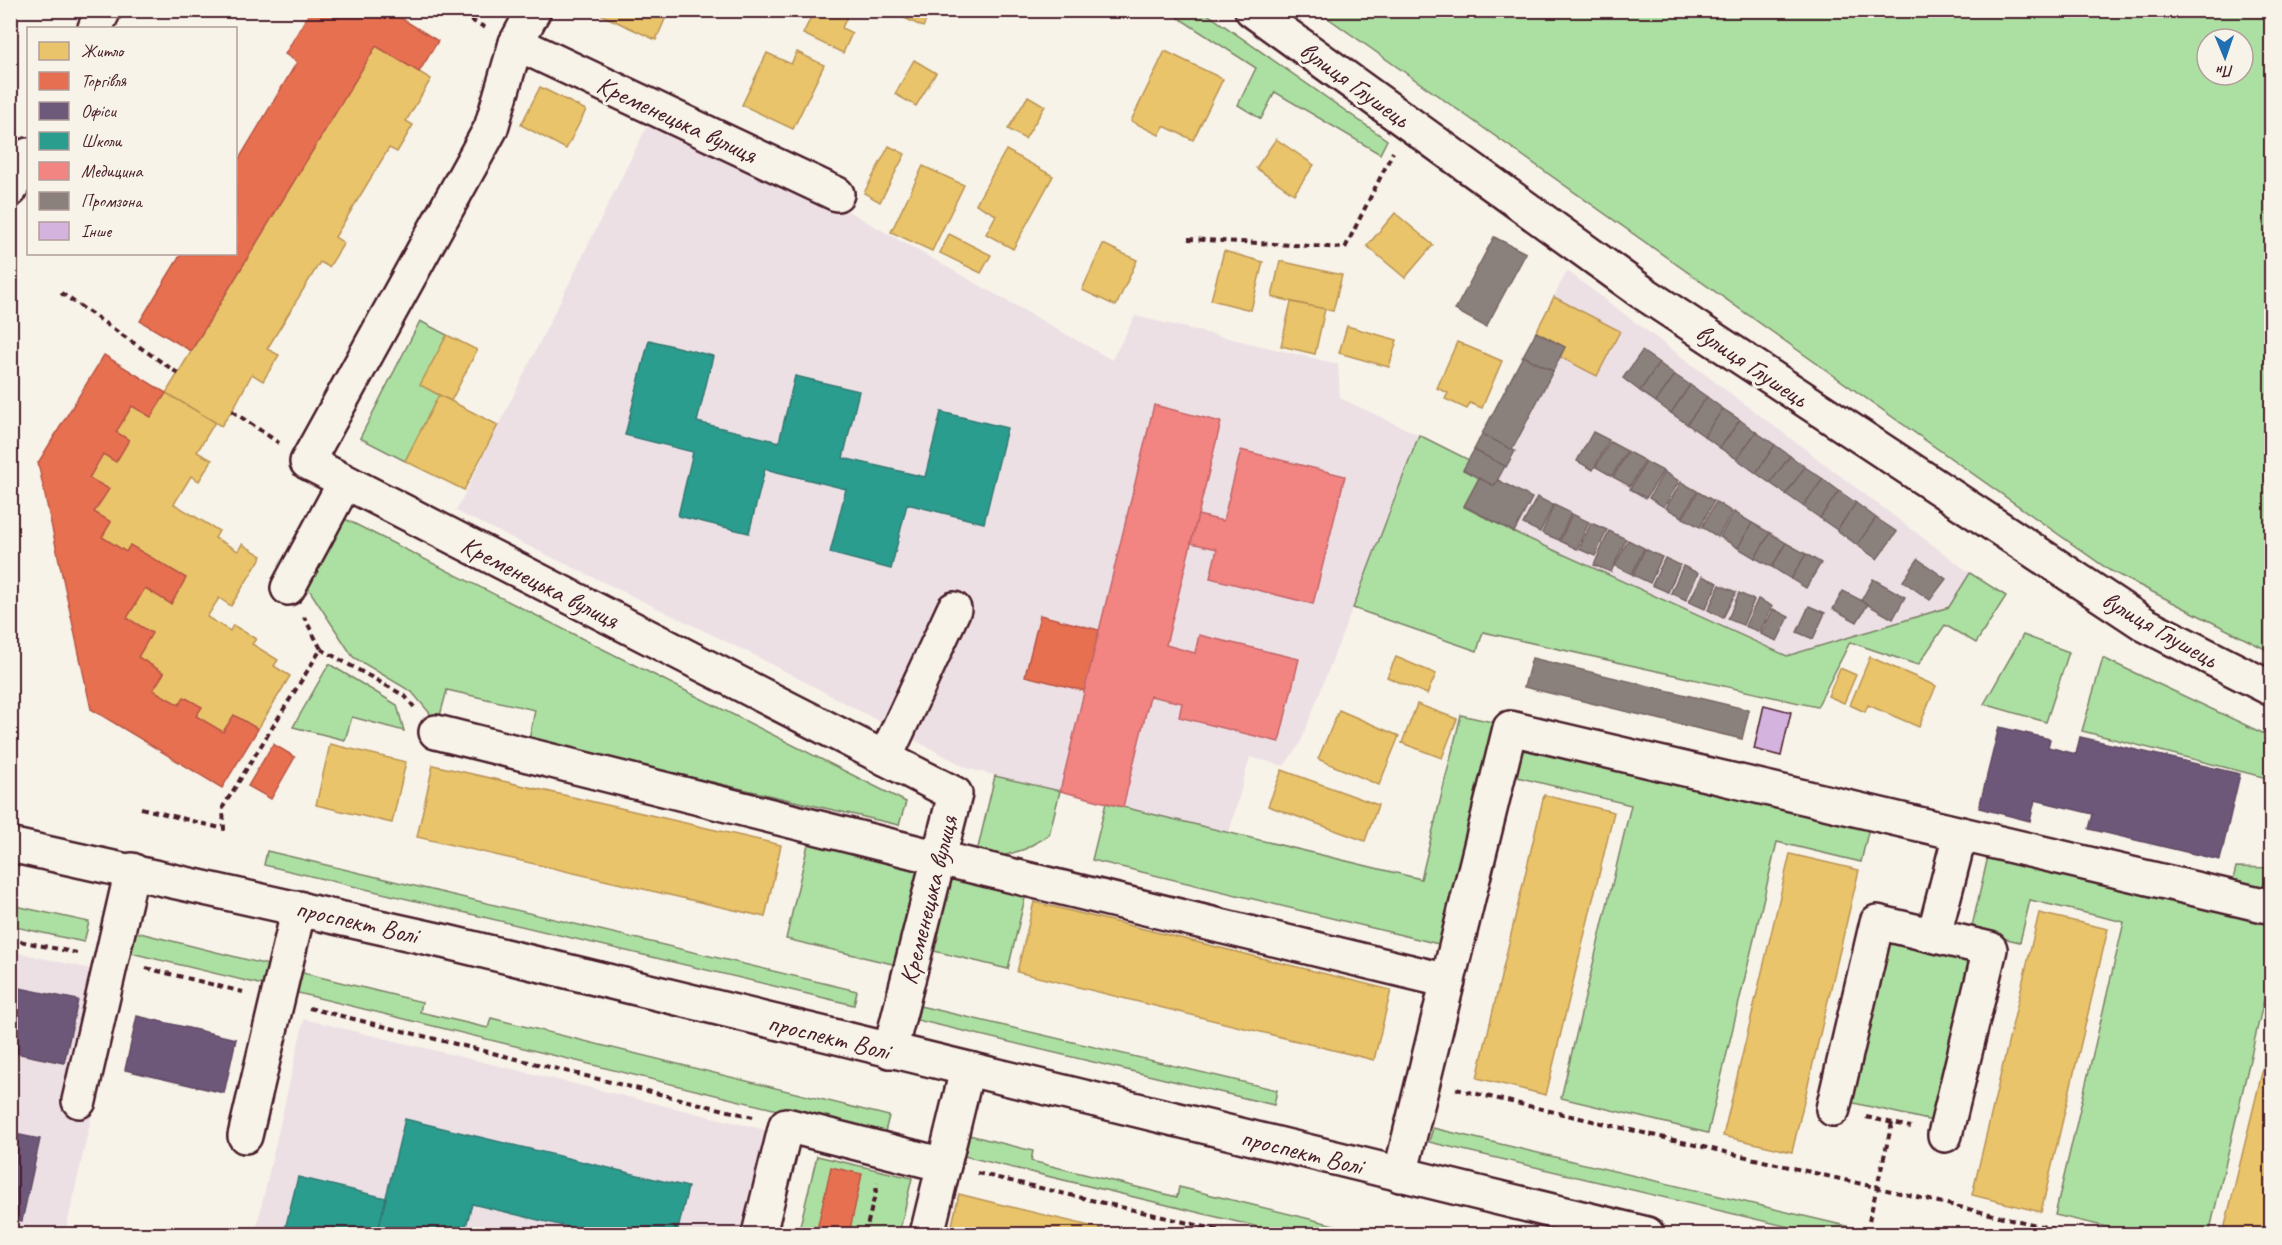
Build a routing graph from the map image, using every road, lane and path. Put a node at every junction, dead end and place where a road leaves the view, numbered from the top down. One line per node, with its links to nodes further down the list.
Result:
1 (104, 10): 4 (street)
2 (534, 10): 5 (street)
3 (1252, 10): 6 (street, вулиця Глушець)
4 (96, 27)
5 (516, 43): 9 (street, Кременецька вулиця); 14 (street)
6 (1408, 122): 10 (path); 19 (street, вулиця Глушець)
7 (27, 157): 8 (street)
8 (10, 189)
9 (837, 194)
10 (1188, 239)
11 (61, 293): 12 (path)
12 (179, 374)
13 (232, 411): 14 (path)
14 (308, 462): 15 (street, Кременецька вулиця)
15 (345, 482): 16 (street); 21 (street, Кременецька вулиця)
16 (288, 588): 18 (path)
17 (954, 609): 21 (street)
18 (321, 649): 20 (path); 22 (path)
19 (2271, 689)
20 (436, 732): 25 (street)
21 (885, 758): 25 (street, Кременецька вулиця)
22 (141, 808)
23 (1960, 834): 27 (street); 29 (street); 32 (street)
24 (10, 845): 26 (street, проспект Волі)
25 (939, 858): 32 (street); 34 (street, Кременецька вулиця)
26 (132, 870): 28 (street, проспект Волі); 31 (street)
27 (2271, 907)
28 (299, 908): 33 (street); 34 (street, проспект Волі)
29 (1934, 935): 38 (street); 41 (street)
30 (10, 939): 31 (path)
31 (111, 960): 33 (path); 37 (street)
32 (1448, 981): 36 (street)
33 (277, 1000): 40 (path); 42 (street)
34 (890, 1051): 35 (street, проспект Волі)
35 (967, 1070): 44 (street); 45 (street, проспект Волі)
36 (1424, 1081): 45 (street); 46 (path)
37 (79, 1101)
38 (1833, 1109)
39 (1892, 1123): 46 (path)
40 (786, 1125): 43 (street); 48 (street)
41 (1945, 1135)
42 (245, 1136)
43 (885, 1150): 44 (street); 49 (path)
44 (944, 1165): 50 (street); 51 (path)
45 (1401, 1175): 52 (street, проспект Волі)
46 (1877, 1188): 47 (path); 53 (path)
47 (1869, 1221)
48 (759, 1234)
49 (865, 1234)
50 (927, 1234)
51 (1235, 1234)
52 (1647, 1234)
53 (2075, 1234)

